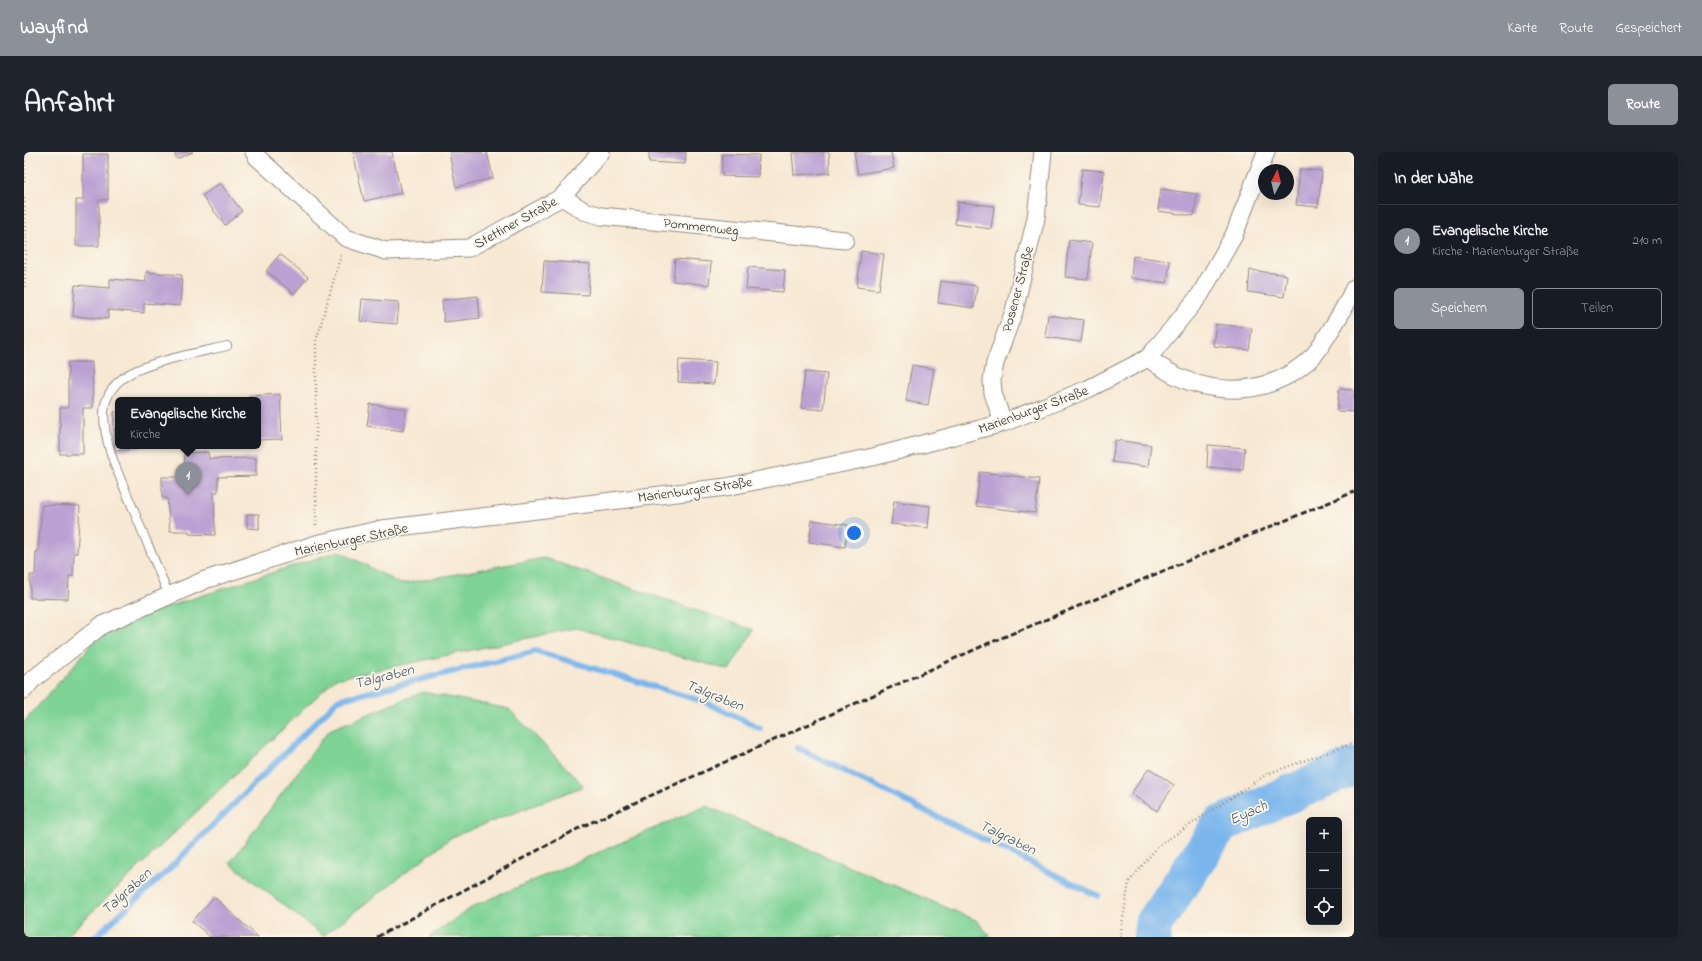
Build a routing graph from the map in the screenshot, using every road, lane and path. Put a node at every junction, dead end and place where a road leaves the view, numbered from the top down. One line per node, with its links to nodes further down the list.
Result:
1 (25, 152): 6 (path)
2 (254, 152): 9 (street, Stettiner Straße)
3 (601, 152): 7 (street, Stettiner Straße)
4 (1043, 152): 15 (street, Posener Straße)
5 (1266, 152): 14 (street, Marienburger Straße)
6 (24, 182)
7 (562, 197): 9 (street, Stettiner Straße); 10 (street, Pommernweg)
8 (24, 198): 12 (path)
9 (346, 238): 16 (path)
10 (845, 240)
11 (1354, 288): 14 (street)
12 (24, 290)
13 (227, 346): 17 (lane)
14 (1148, 358): 15 (street, Marienburger Straße)
15 (1003, 423): 16 (street, Marienburger Straße)
16 (316, 544): 17 (street, Marienburger Straße)
17 (169, 596): 18 (street, Marienburger Straße)
18 (24, 690)
19 (1354, 743): 20 (path)
20 (1120, 937)

